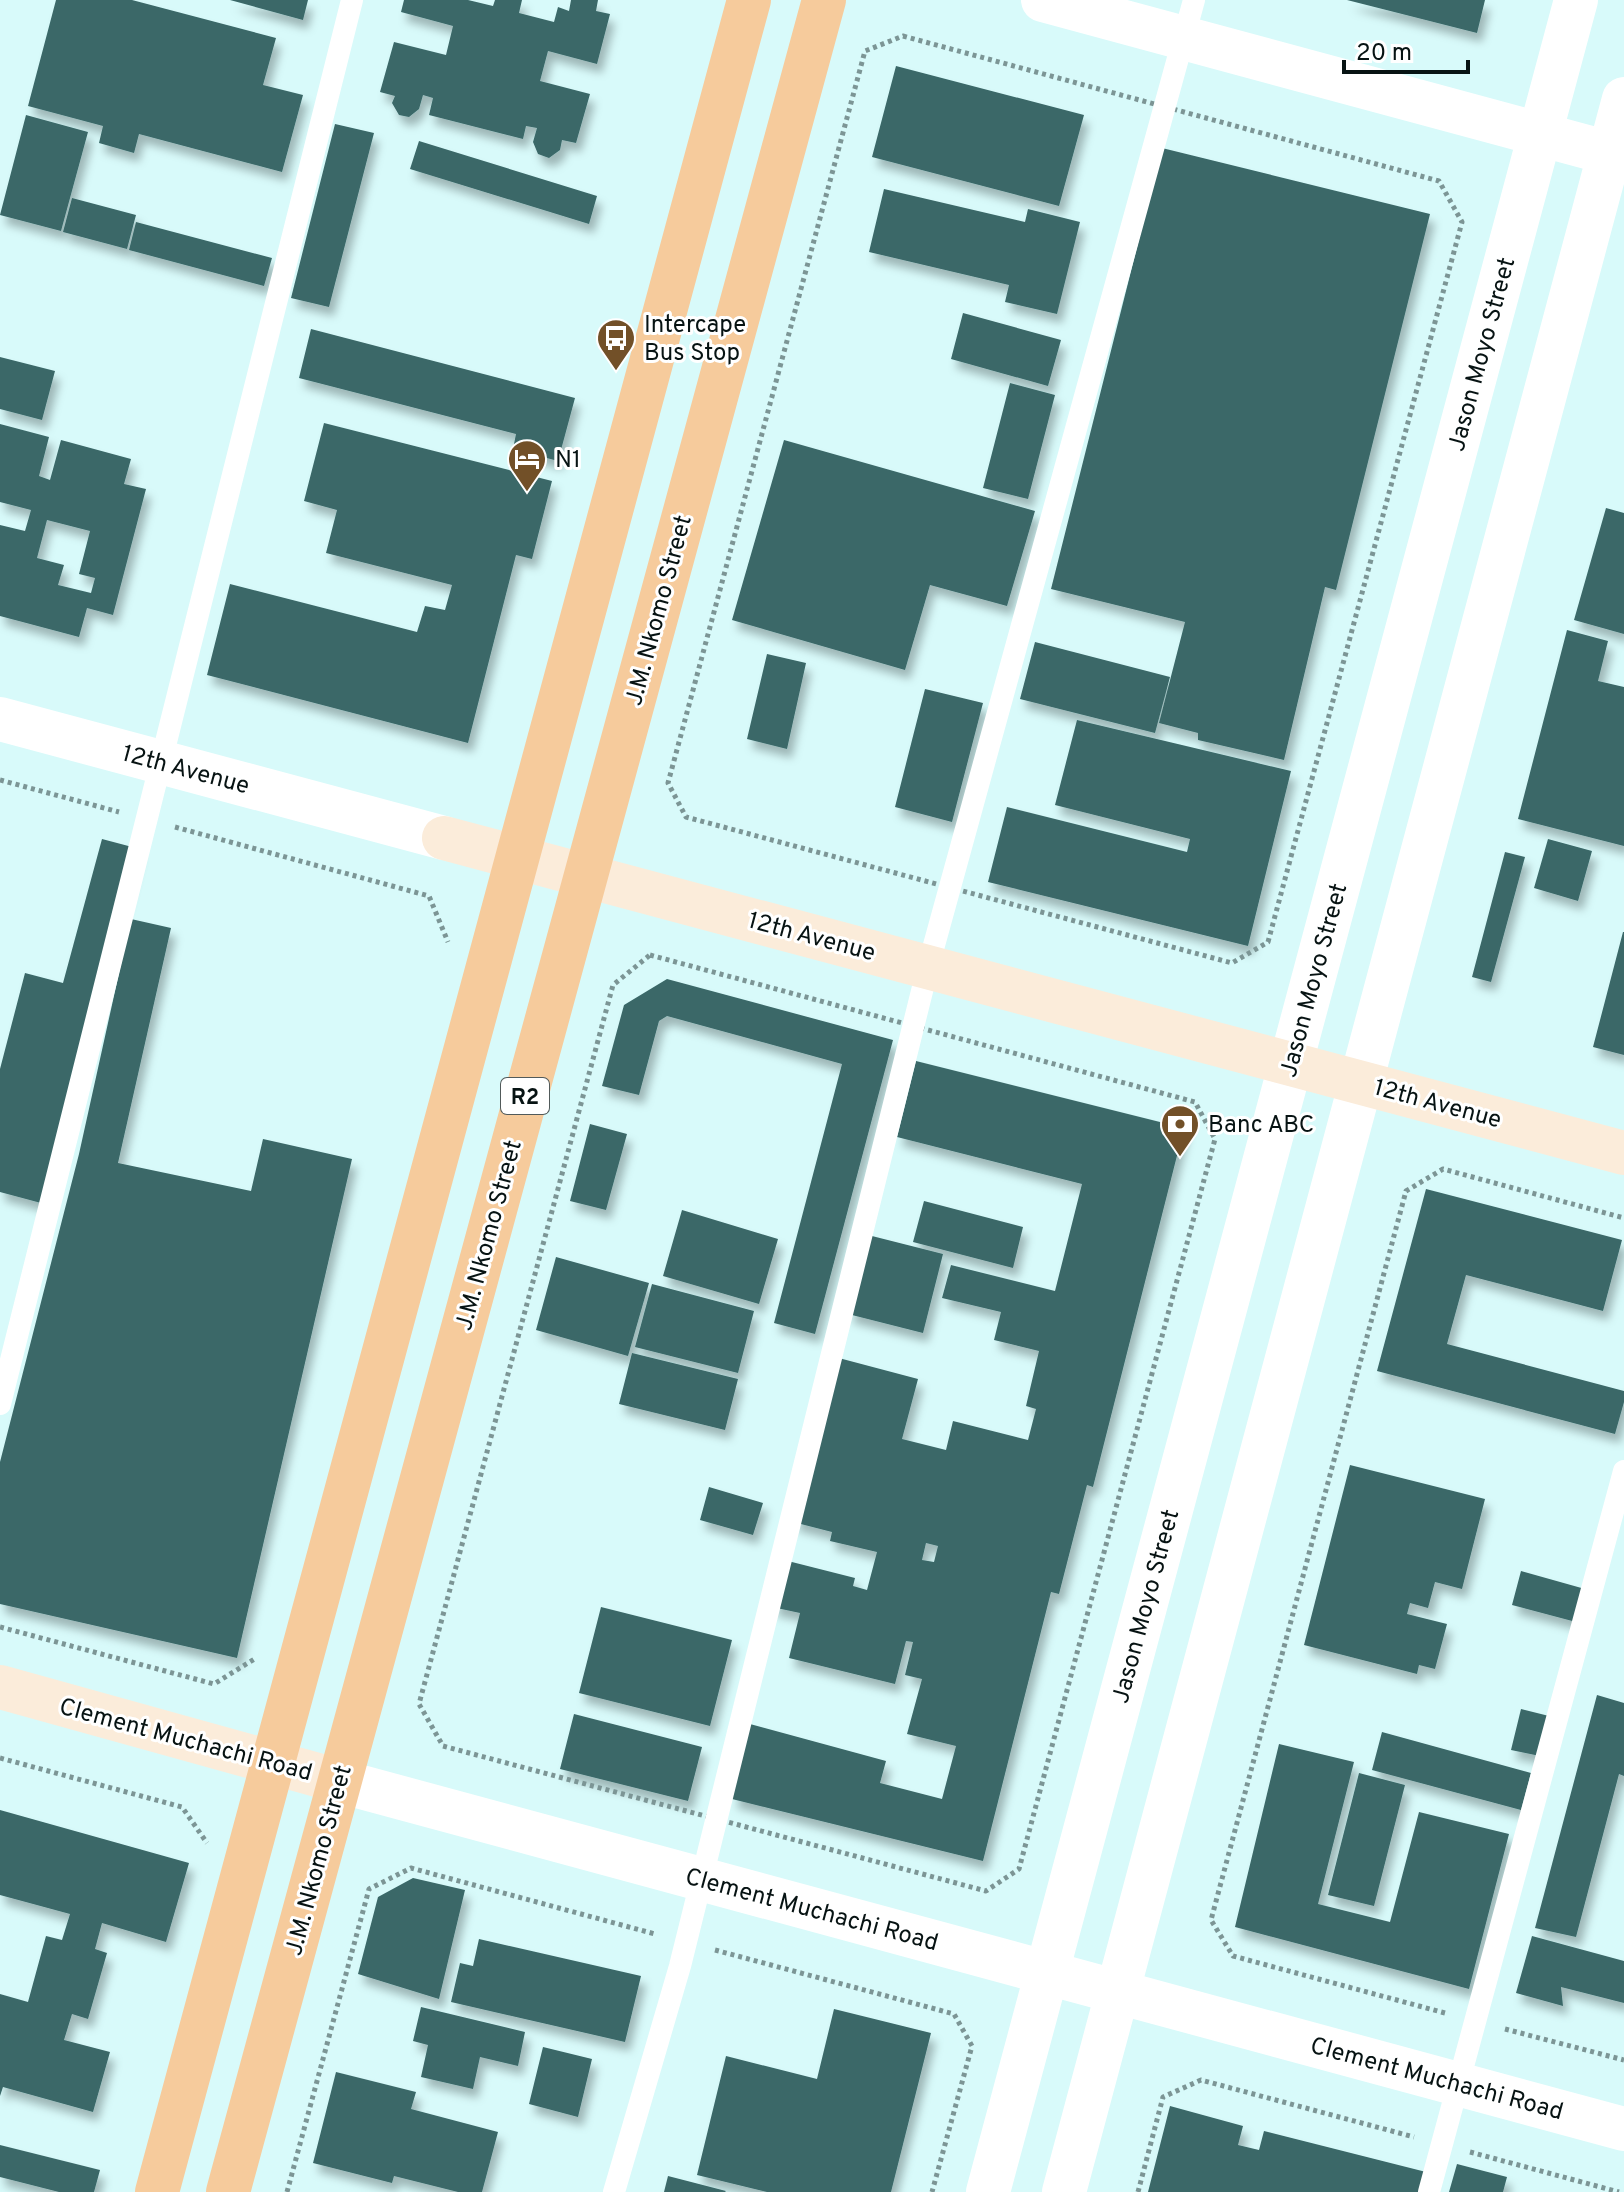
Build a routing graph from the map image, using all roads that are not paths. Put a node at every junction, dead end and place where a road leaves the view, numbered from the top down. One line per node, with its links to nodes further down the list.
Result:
1 (352, 0): 11 (lane)
2 (749, 0): 13 (highway)
3 (824, 0): 14 (highway, J.M. Nkomo Street / R2)
4 (1043, 0): 6 (street)
5 (1576, 0): 8 (street, Jason Moyo Street)
6 (1188, 19): 8 (street); 15 (lane)
7 (1624, 99): 9 (street)
8 (1540, 134): 9 (street); 16 (street, Jason Moyo Street)
9 (1617, 156): 17 (street)
10 (0, 719): 11 (street, 12th Avenue)
11 (161, 762): 12 (street, 12th Avenue); 19 (lane)
12 (444, 838): 13 (main road, 12th Avenue)
13 (518, 858): 14 (main road, 12th Avenue); 22 (highway)
14 (585, 876): 15 (main road, 12th Avenue); 23 (highway, J.M. Nkomo Street / R2)
15 (928, 967): 16 (main road, 12th Avenue); 24 (lane)
16 (1291, 1064): 17 (main road, 12th Avenue); 25 (street, Jason Moyo Street)
17 (1361, 1082): 18 (main road, 12th Avenue); 26 (street)
18 (1624, 1153)
19 (0, 1404)
20 (1624, 1471): 27 (lane)
21 (0, 1687): 22 (main road, Clement Muchachi Road)
22 (273, 1763): 23 (main road, Clement Muchachi Road); 29 (highway)
23 (339, 1781): 24 (street, Clement Muchachi Road); 30 (highway, J.M. Nkomo Street / R2)
24 (702, 1879): 25 (street, Clement Muchachi Road); 31 (lane)
25 (1047, 1972): 26 (street, Clement Muchachi Road); 32 (street, Jason Moyo Street)
26 (1117, 1991): 27 (street, Clement Muchachi Road); 33 (street)
27 (1458, 2084): 28 (street, Clement Muchachi Road); 34 (lane)
28 (1624, 2129)
29 (157, 2192)
30 (228, 2192)
31 (614, 2192)
32 (988, 2192)
33 (1064, 2192)
34 (1429, 2192)

